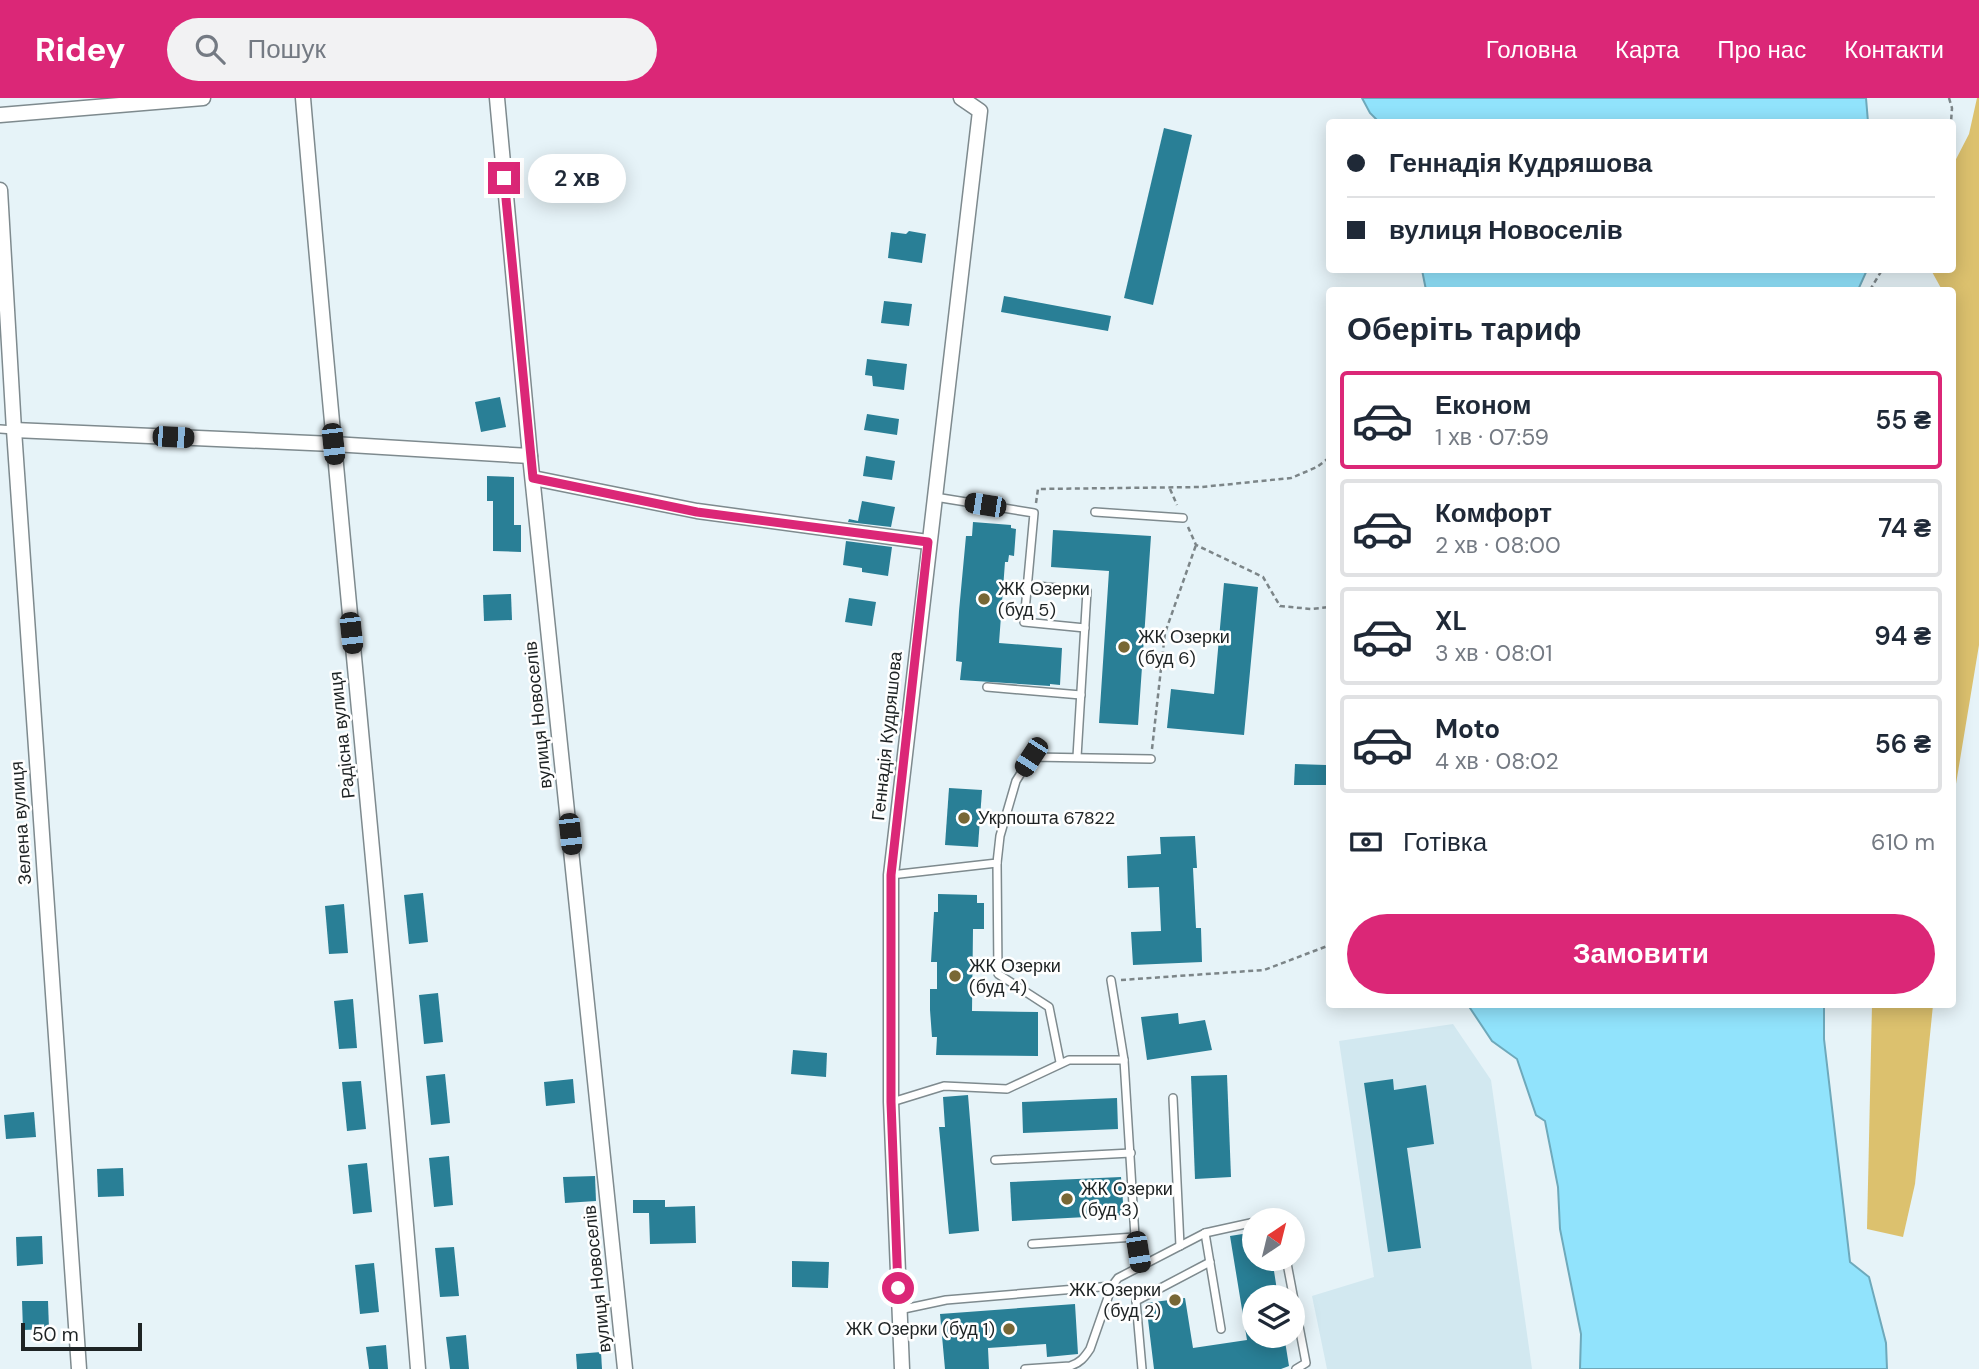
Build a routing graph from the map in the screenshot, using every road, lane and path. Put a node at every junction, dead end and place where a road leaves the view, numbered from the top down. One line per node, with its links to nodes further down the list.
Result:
1 (203, 98): 6 (street)
2 (303, 98): 12 (street, Радісна вулиця)
3 (497, 98): 13 (street, вулиця Новоселів)
4 (961, 98): 7 (street)
5 (1949, 98): 9 (path)
6 (105, 103): 8 (street)
7 (981, 105): 17 (street, Геннадія Кудряшова)
8 (0, 115)
9 (1951, 119)
10 (0, 190): 11 (street, Зелена вулиця)
11 (7, 429): 12 (street); 51 (street, Зелена вулиця)
12 (333, 444): 13 (street); 52 (street, Радісна вулиця)
13 (530, 456): 15 (street, вулиця Новоселів)
14 (1326, 460): 16 (path)
15 (533, 478): 21 (street); 53 (street, вулиця Новоселів)
16 (1169, 488): 19 (path); 20 (path)
17 (935, 497): 19 (lane); 21 (street, Геннадія Кудряшова)
18 (1095, 512): 20 (lane)
19 (1034, 513): 23 (lane)
20 (1183, 518): 22 (path)
21 (928, 542): 31 (street, Геннадія Кудряшова)
22 (1196, 545): 24 (path); 29 (path)
23 (1027, 585): 25 (lane); 25 (lane)
24 (1326, 607)
25 (1085, 628): 27 (lane)
26 (987, 687): 27 (lane)
27 (1081, 695): 28 (lane)
28 (1077, 757): 29 (lane); 30 (lane)
29 (1151, 759)
30 (997, 863): 31 (lane); 35 (lane)
31 (891, 875): 37 (street, Геннадія Кудряшова)
32 (1326, 947): 33 (path)
33 (1111, 980): 34 (lane)
34 (1124, 1060): 35 (lane); 38 (lane)
35 (1060, 1062): 37 (lane)
36 (1173, 1098): 44 (lane)
37 (891, 1102): 49 (street, Геннадія Кудряшова)
38 (1131, 1153): 39 (lane); 42 (lane)
39 (995, 1160)
40 (1242, 1225): 41 (lane)
41 (1205, 1233): 44 (lane); 45 (lane)
42 (1135, 1237): 43 (lane); 46 (lane)
43 (1032, 1244)
44 (1180, 1246): 46 (lane)
45 (1210, 1262): 50 (lane); 56 (lane)
46 (1140, 1267): 48 (lane)
47 (1288, 1271): 57 (lane)
48 (1112, 1286): 49 (lane); 55 (lane)
49 (898, 1311): 54 (street, Геннадія Кудряшова)
50 (1221, 1329)
51 (79, 1369)
52 (418, 1369)
53 (625, 1369)
54 (902, 1369)
55 (1026, 1369)
56 (1142, 1369)
57 (1296, 1369)

